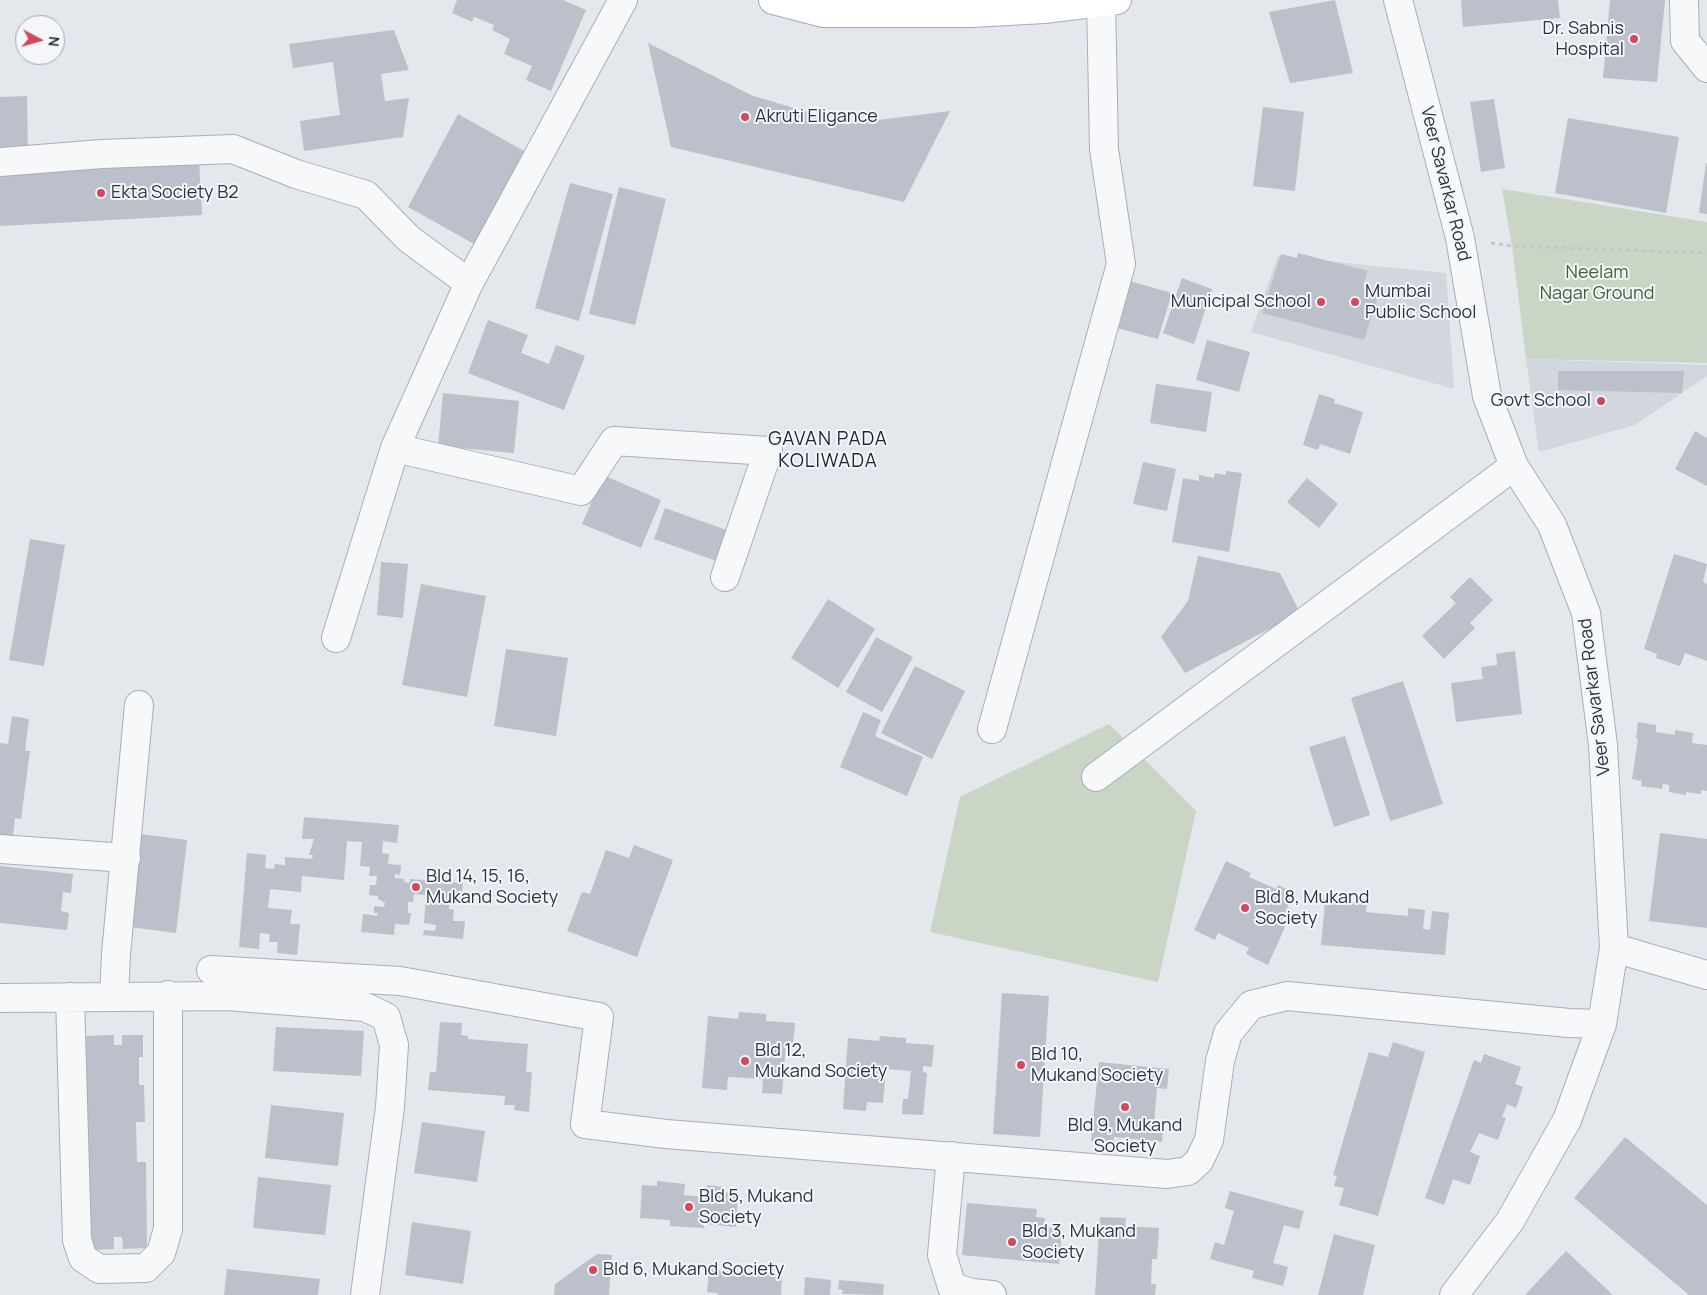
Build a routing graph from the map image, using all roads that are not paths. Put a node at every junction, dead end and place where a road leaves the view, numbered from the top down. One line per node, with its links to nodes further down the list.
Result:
1 (623, 0): 9 (street)
2 (773, 0): 6 (main road)
3 (1398, 0): 11 (street, Veer Savarkar Road)
4 (1684, 0): 7 (street)
5 (1107, 1): 6 (main road); 15 (street)
6 (1044, 5)
7 (1707, 68)
8 (0, 162): 9 (street)
9 (469, 284): 10 (street)
10 (396, 448): 12 (street); 13 (street)
11 (1514, 466): 16 (street); 19 (street, Veer Savarkar Road)
12 (725, 577)
13 (336, 638)
14 (139, 705): 18 (street)
15 (992, 729)
16 (1096, 776)
17 (0, 849): 18 (street)
18 (126, 858): 24 (street)
19 (1614, 948): 21 (street); 26 (street, Veer Savarkar Road)
20 (212, 970): 27 (street)
21 (1707, 975)
22 (168, 996): 23 (street); 24 (street); 28 (street)
23 (70, 997): 24 (street); 25 (street)
24 (114, 997)
25 (0, 998)
26 (1602, 1024): 27 (street); 30 (street, Veer Savarkar Road)
27 (951, 1156): 29 (street)
28 (375, 1295)
29 (992, 1295)
30 (1454, 1295)

